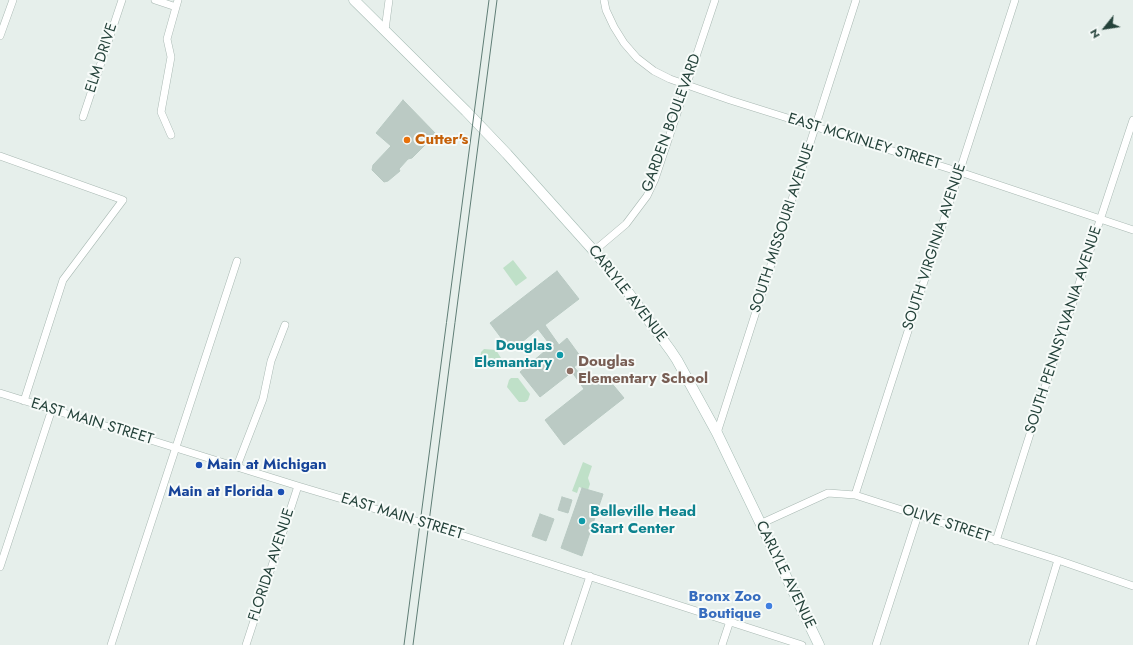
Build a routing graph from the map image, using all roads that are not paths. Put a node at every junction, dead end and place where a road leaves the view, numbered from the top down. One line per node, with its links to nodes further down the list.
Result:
1 (13, 0): 12 (street)
2 (122, 0): 14 (street, ELM DRIVE)
3 (155, 0): 10 (street)
4 (354, 0): 11 (main road, CARLYLE AVENUE)
5 (389, 0): 11 (street)
6 (604, 0): 13 (street, EAST MCKINLEY STREET)
7 (714, 0): 13 (street, GARDEN BOULEVARD)
8 (856, 0): 16 (street, SOUTH MISSOURI AVENUE)
9 (1015, 0): 19 (street, SOUTH VIRGINIA AVENUE)
10 (177, 4): 17 (street)
11 (385, 30): 22 (main road, CARLYLE AVENUE)
12 (0, 36)
13 (687, 85): 16 (street, EAST MCKINLEY STREET); 22 (street, GARDEN BOULEVARD)
14 (83, 117)
15 (1133, 120): 20 (street, SOUTH PENNSYLVANIA AVENUE)
16 (815, 127): 19 (street, EAST MCKINLEY STREET); 28 (street, SOUTH MISSOURI AVENUE)
17 (171, 135)
18 (0, 156): 26 (street)
19 (960, 172): 20 (street, EAST MCKINLEY STREET); 32 (street, SOUTH VIRGINIA AVENUE)
20 (1100, 219): 21 (street, EAST MCKINLEY STREET); 35 (street, SOUTH PENNSYLVANIA AVENUE)
21 (1133, 230)
22 (594, 251): 28 (main road, CARLYLE AVENUE)
23 (237, 261): 29 (street)
24 (285, 325): 30 (street)
25 (0, 393): 26 (street, EAST MAIN STREET)
26 (24, 401): 27 (street, EAST MAIN STREET)
27 (52, 409): 29 (street, EAST MAIN STREET); 37 (street)
28 (717, 432): 34 (main road, CARLYLE AVENUE)
29 (176, 448): 30 (street, EAST MAIN STREET); 41 (street)
30 (237, 466): 31 (street, EAST MAIN STREET)
31 (298, 486): 38 (street, EAST MAIN STREET); 42 (street, FLORIDA AVENUE)
32 (855, 495): 33 (street, OLIVE STREET); 34 (street, OLIVE STREET)
33 (918, 515): 35 (street, OLIVE STREET); 47 (street)
34 (760, 524): 46 (main road, CARLYLE AVENUE)
35 (996, 541): 36 (street, OLIVE STREET)
36 (1058, 560): 39 (street, OLIVE STREET); 48 (street)
37 (0, 568)
38 (590, 576): 40 (street, EAST MAIN STREET); 43 (street)
39 (1133, 586)
40 (730, 622): 44 (street); 45 (street, EAST MAIN STREET)
41 (111, 645)
42 (246, 645)
43 (567, 645)
44 (722, 645)
45 (802, 645)
46 (819, 645)
47 (876, 645)
48 (1032, 645)

